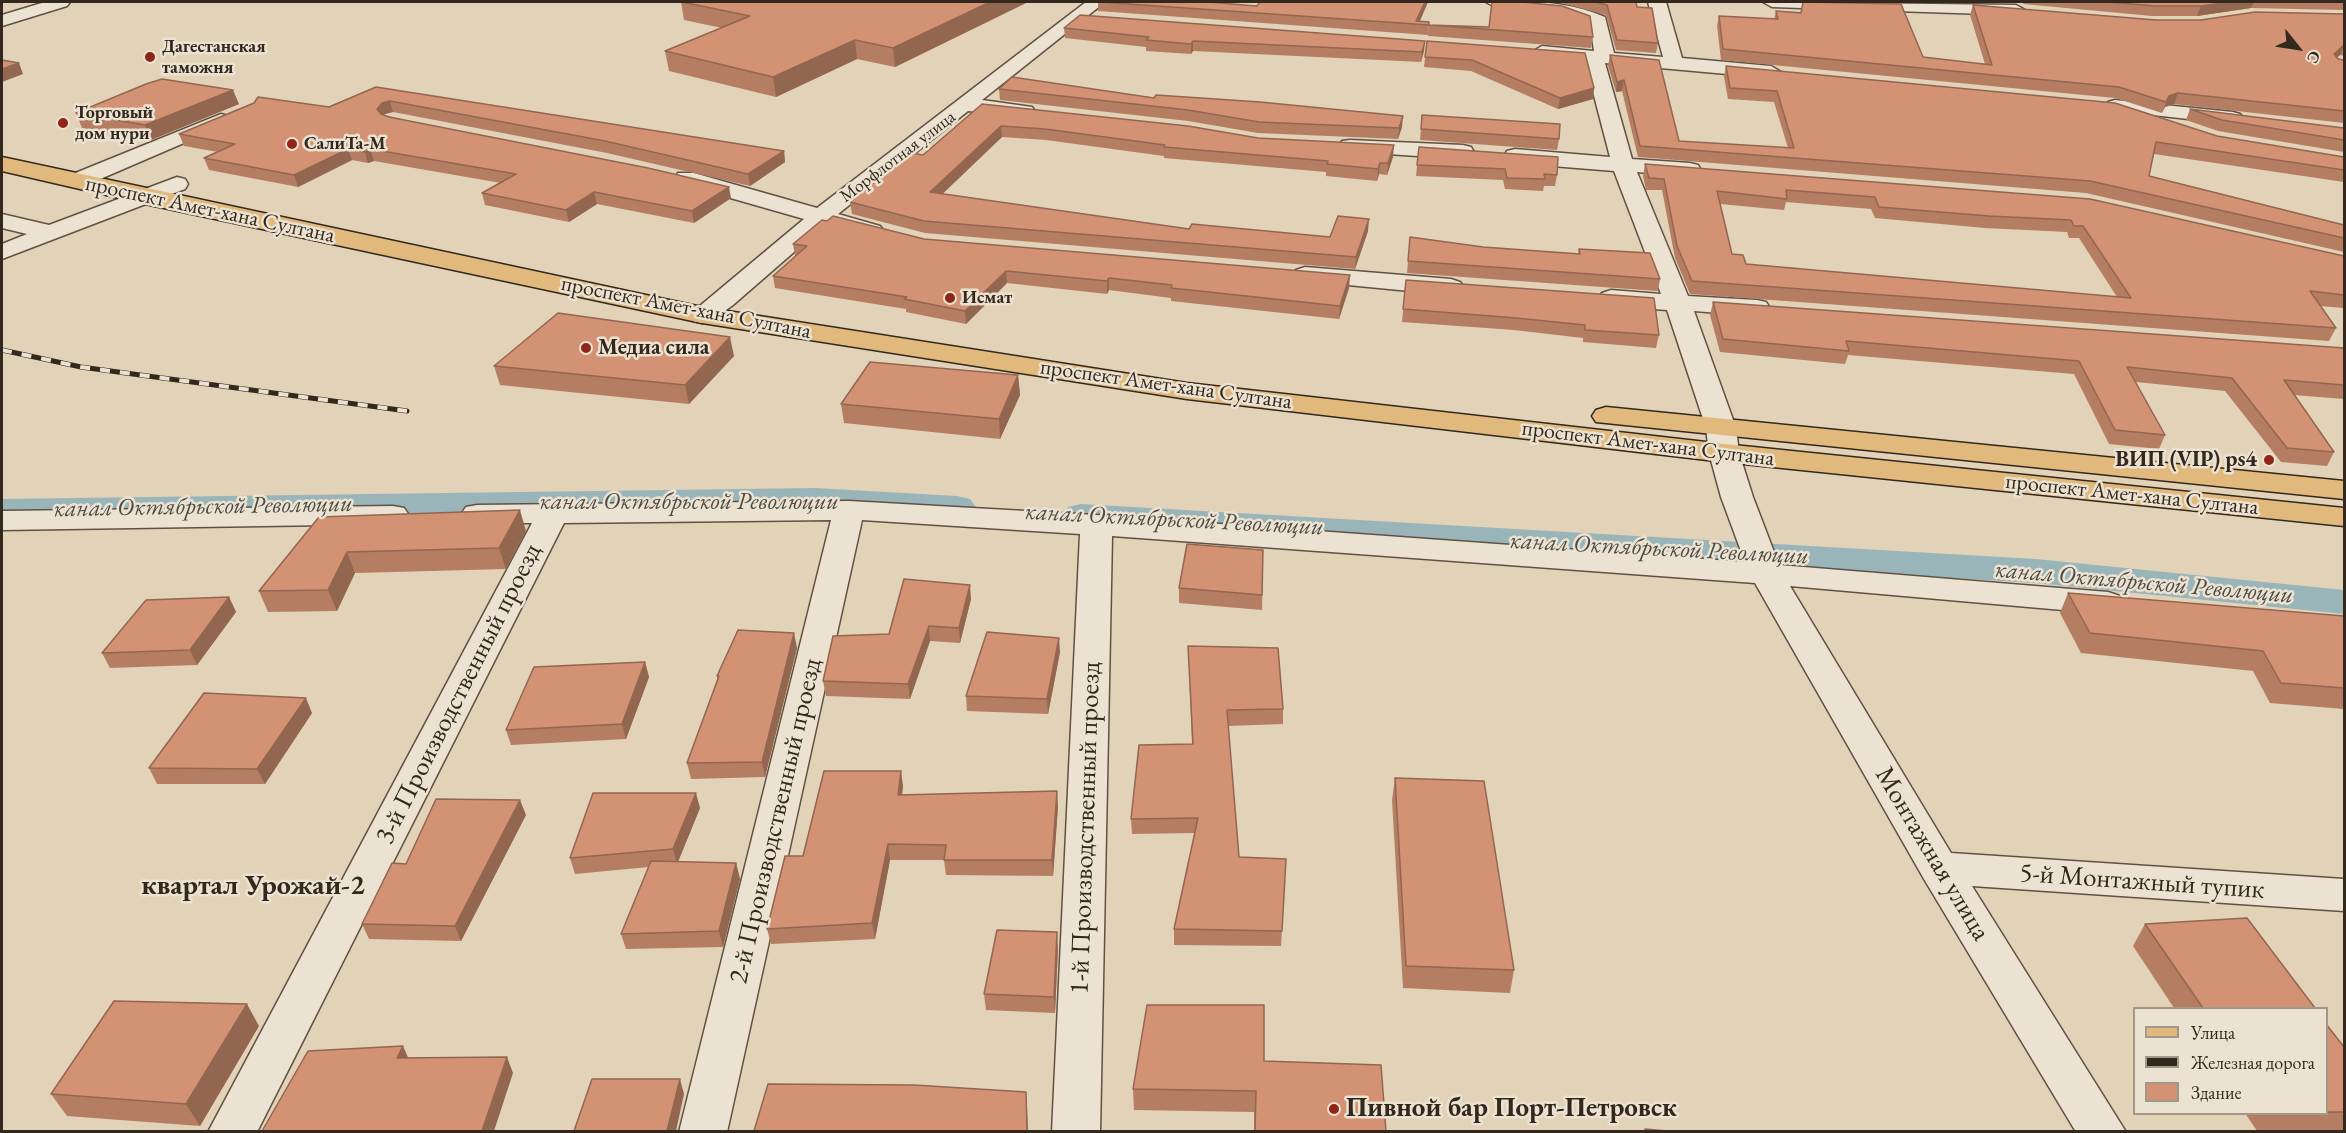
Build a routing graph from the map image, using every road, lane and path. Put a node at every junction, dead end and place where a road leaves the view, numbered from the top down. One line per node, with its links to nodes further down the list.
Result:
1 (61, 2): 9 (street)
2 (1495, 2): 11 (street, Монтажная улица)
3 (1657, 2): 12 (street)
4 (1772, 2): 6 (street)
5 (1940, 2): 6 (street)
6 (1986, 8): 8 (street)
7 (1098, 10): 15 (street, Морфлотная улица)
8 (2035, 12)
9 (3, 19)
10 (1523, 51): 11 (street)
11 (1599, 57): 12 (street); 24 (street, Монтажная улица)
12 (1674, 63): 13 (street)
13 (1791, 74)
14 (2092, 104): 16 (street)
15 (967, 105): 18 (street); 31 (street, Морфлотная улица)
16 (2115, 106): 19 (street); 20 (street)
17 (240, 112): 25 (street)
18 (1048, 113)
19 (2249, 120)
20 (2191, 132)
21 (2, 144): 25 (main road)
22 (1325, 146): 24 (street)
23 (2, 164): 28 (main road, проспект Амет-хана Султана)
24 (1623, 165): 26 (street); 39 (street, Монтажная улица)
25 (109, 168): 28 (street); 29 (main road)
26 (1706, 171)
27 (664, 172): 31 (street)
28 (76, 181): 30 (main road, проспект Амет-хана Султана)
29 (177, 184): 30 (street); 40 (main road)
30 (145, 197): 33 (street); 40 (main road, проспект Амет-хана Султана)
31 (821, 216): 34 (street); 40 (street, Морфлотная улица)
32 (2, 221): 33 (street)
33 (52, 233): 35 (street)
34 (892, 236)
35 (2, 252)
36 (1282, 274): 37 (street)
37 (1478, 289)
38 (1583, 296): 39 (street)
39 (1678, 303): 41 (street); 42 (street, Монтажная улица)
40 (713, 307): 42 (main road, проспект Амет-хана Султана)
41 (1785, 310)
42 (1723, 441): 43 (main road); 46 (main road, проспект Амет-хана Султана); 49 (street, Монтажная улица)
43 (2344, 490)
44 (849, 510): 45 (street); 48 (street); 54 (street, 2-й Производственный проезд)
45 (553, 513): 47 (street); 53 (street, 3-й Производственный проезд)
46 (2344, 517)
47 (2, 521)
48 (1096, 525): 49 (street); 55 (street, 1-й Производственный проезд)
49 (1762, 565): 50 (street); 51 (street, Монтажная улица)
50 (2141, 606)
51 (1939, 868): 52 (street, 5-й Монтажный тупик); 56 (street, Монтажная улица)
52 (2344, 895)
53 (232, 1131)
54 (703, 1131)
55 (1076, 1131)
56 (2102, 1131)

